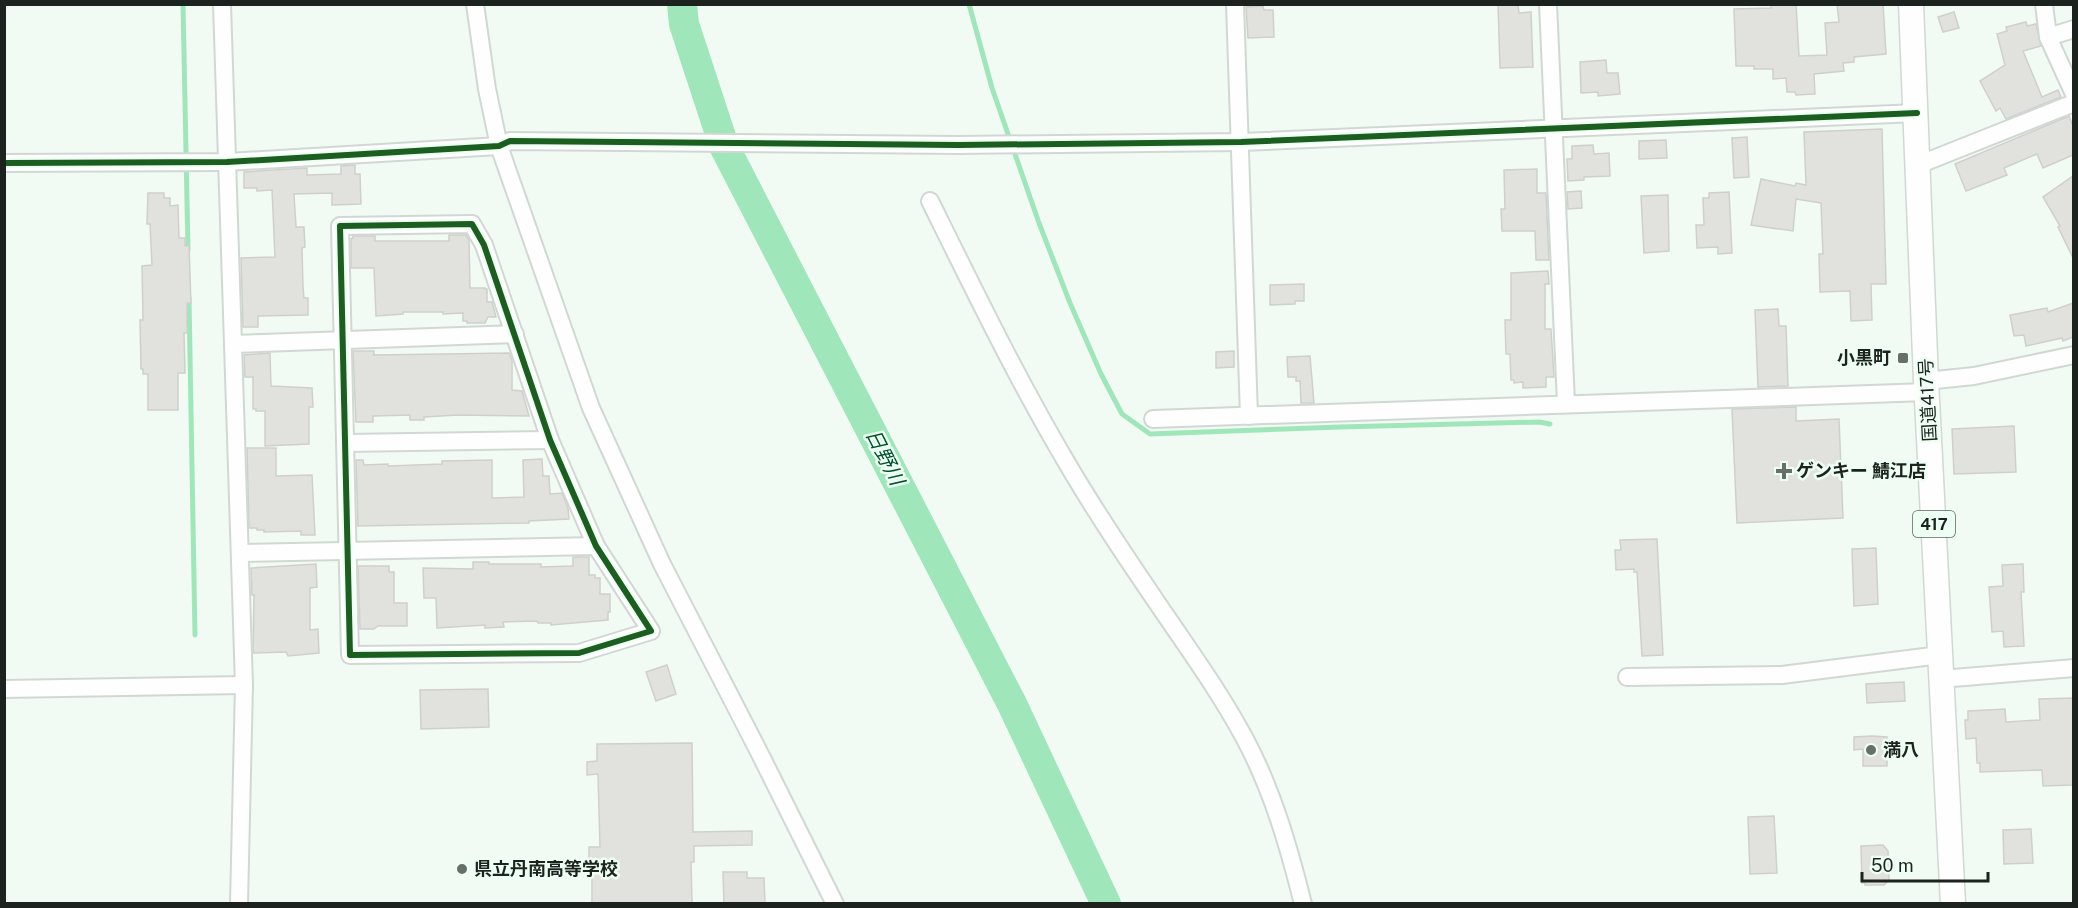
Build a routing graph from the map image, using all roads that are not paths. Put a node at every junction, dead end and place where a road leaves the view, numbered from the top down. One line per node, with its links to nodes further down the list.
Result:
1 (222, 4): 15 (street)
2 (474, 4): 14 (street)
3 (1235, 4): 13 (street)
4 (1548, 4): 12 (street)
5 (1911, 4): 11 (highway, 国道417号 / 417)
6 (2044, 4): 8 (street)
7 (2073, 29): 8 (street)
8 (2048, 37): 9 (street)
9 (2073, 94)
10 (2073, 103): 17 (street)
11 (1917, 113): 12 (street); 17 (highway, 国道417号 / 417)
12 (1554, 129): 13 (street); 24 (street)
13 (1241, 142): 14 (street); 25 (street)
14 (505, 144): 15 (street); 39 (street)
15 (227, 162): 16 (street); 21 (street)
16 (4, 163)
17 (1918, 165): 23 (highway, 国道417号 / 417)
18 (930, 201): 40 (street)
19 (515, 334): 20 (street); 20 (street); 27 (street)
20 (343, 340): 21 (street); 28 (street)
21 (233, 344): 31 (street)
22 (2073, 355): 23 (street)
23 (1927, 387): 24 (street); 32 (highway, 国道417号 / 417)
24 (1566, 403): 25 (street)
25 (1249, 416): 26 (street)
26 (1154, 419)
27 (550, 440): 28 (street); 29 (street)
28 (345, 443): 30 (street)
29 (596, 546): 30 (street); 30 (street)
30 (348, 551): 31 (street)
31 (240, 553): 36 (street)
32 (1940, 655): 34 (street); 35 (highway, 国道417号 / 417)
33 (2073, 668): 35 (street)
34 (1627, 677)
35 (1941, 679): 41 (highway, 国道417号 / 417)
36 (244, 685): 37 (street); 38 (street)
37 (4, 689)
38 (239, 903)
39 (834, 903)
40 (1303, 903)
41 (1953, 903)

